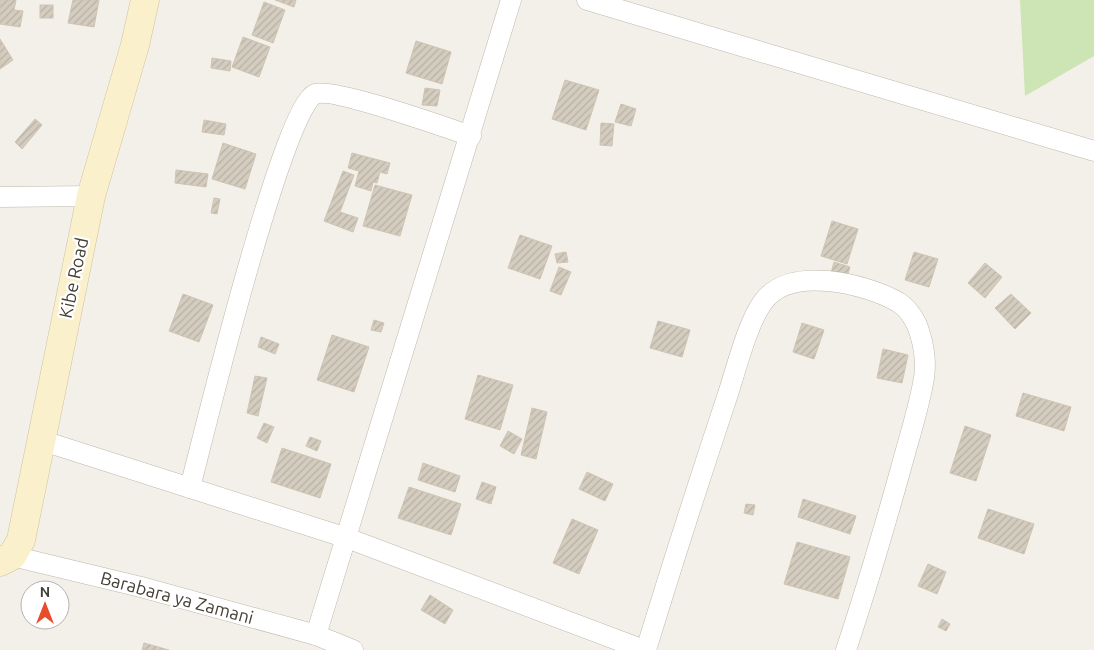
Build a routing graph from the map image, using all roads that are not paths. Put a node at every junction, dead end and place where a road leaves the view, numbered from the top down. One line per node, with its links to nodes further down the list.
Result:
1 (145, 0): 6 (street, Kibe Road)
2 (511, 0): 4 (street)
3 (587, 0): 5 (street)
4 (471, 136): 9 (street); 10 (street)
5 (1094, 150)
6 (91, 196): 7 (street); 8 (street, Kibe Road)
7 (0, 197)
8 (40, 440): 9 (street); 11 (street, Kibe Road)
9 (190, 488): 10 (street)
10 (347, 538): 12 (street); 14 (street)
11 (6, 559): 12 (street, Barabara ya Zamani)
12 (316, 635): 13 (street, Barabara ya Zamani)
13 (353, 650)
14 (645, 650): 15 (street)
15 (846, 650)

